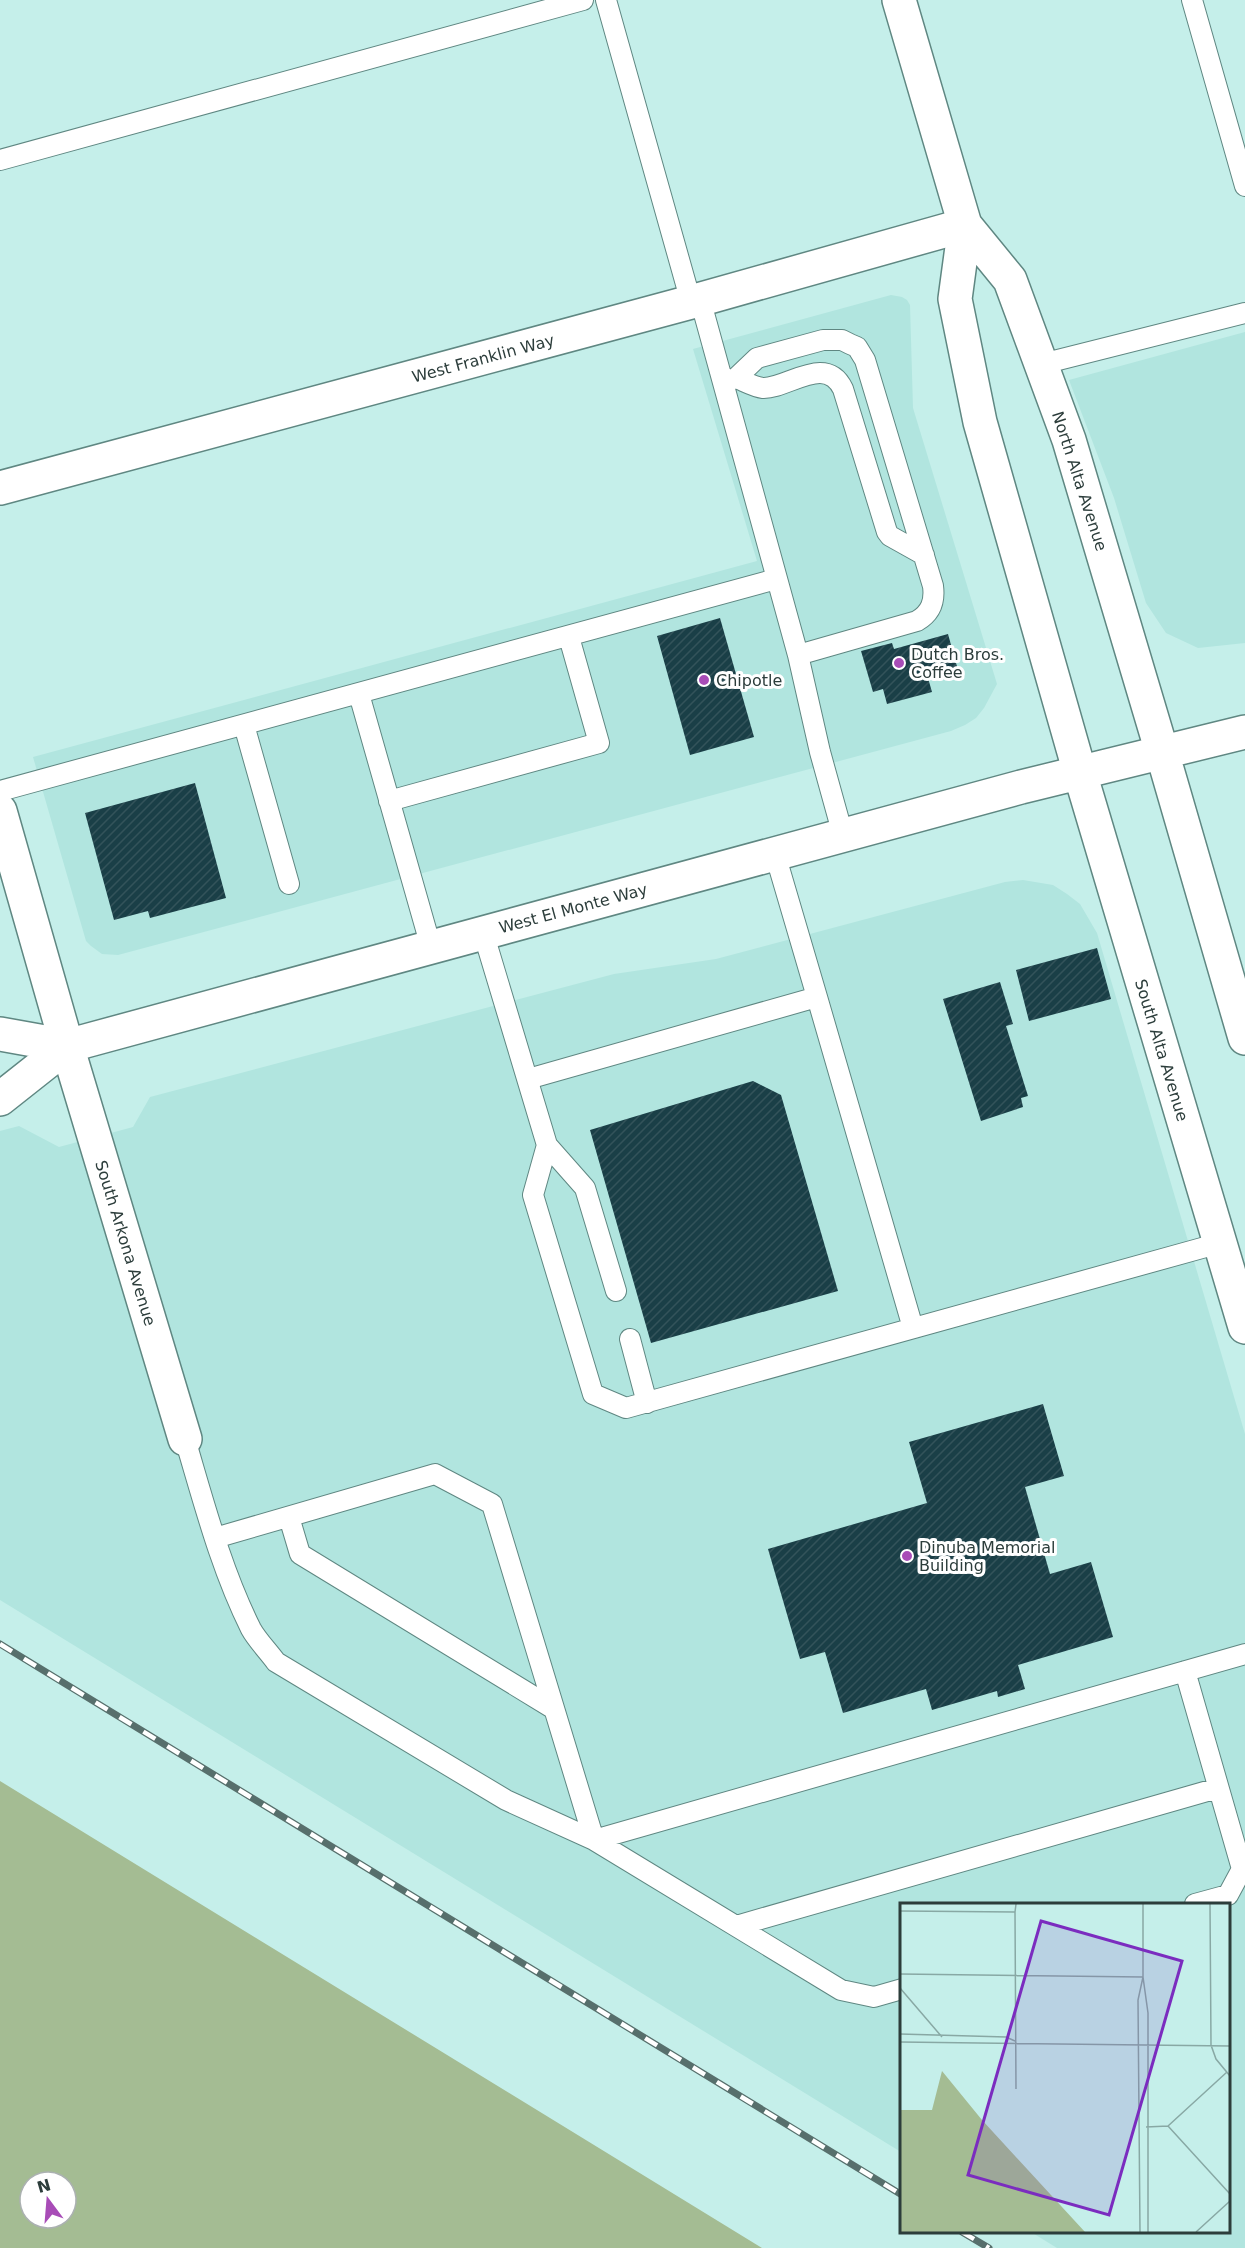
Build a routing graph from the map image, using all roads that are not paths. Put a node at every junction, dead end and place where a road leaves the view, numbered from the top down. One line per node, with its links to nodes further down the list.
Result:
1 (583, 0): 5 (lane)
2 (606, 0): 8 (lane)
3 (899, 0): 7 (main road, North Alta Avenue)
4 (1192, 0): 6 (lane)
5 (0, 160)
6 (1245, 186)
7 (965, 225): 8 (main road, West Franklin Way); 10 (main road, North Alta Avenue); 21 (main road, North Alta Avenue)
8 (696, 300): 11 (lane); 12 (main road, West Franklin Way)
9 (1245, 313): 10 (lane)
10 (1042, 364): 20 (main road, North Alta Avenue)
11 (730, 380): 13 (lane); 13 (lane); 14 (lane)
12 (0, 488)
13 (924, 555): 16 (lane)
14 (776, 579): 15 (lane); 16 (lane)
15 (569, 637): 17 (lane); 23 (lane)
16 (798, 655): 25 (lane)
17 (358, 694): 18 (lane); 23 (lane)
18 (244, 725): 22 (lane); 27 (lane)
19 (1245, 732): 20 (main road, West El Monte Way)
20 (1162, 752): 21 (main road, West El Monte Way); 32 (main road)
21 (1080, 773): 25 (main road, West El Monte Way); 37 (main road, South Alta Avenue)
22 (0, 792)
23 (389, 801): 29 (lane)
24 (0, 812): 33 (main road, South Arkona Avenue)
25 (843, 835): 26 (main road, West El Monte Way)
26 (775, 854): 28 (main road, West El Monte Way); 30 (lane)
27 (289, 884)
28 (483, 932): 29 (main road, West El Monte Way); 34 (lane)
29 (431, 947): 33 (main road, West El Monte Way)
30 (817, 997): 34 (lane); 40 (lane)
31 (0, 1034): 33 (main road, West El Monte Way)
32 (1245, 1038)
33 (67, 1046): 35 (main road, West El Monte Way); 43 (main road, South Arkona Avenue)
34 (528, 1079): 36 (lane)
35 (0, 1099)
36 (547, 1145): 38 (lane); 42 (lane)
37 (1220, 1243): 39 (main road, South Alta Avenue); 40 (lane)
38 (616, 1291)
39 (1245, 1327)
40 (913, 1328): 42 (lane)
41 (630, 1339): 42 (lane)
42 (647, 1402)
43 (185, 1439): 45 (lane)
44 (289, 1517): 45 (lane); 48 (lane); 48 (lane)
45 (215, 1538): 50 (lane)
46 (1245, 1654): 47 (lane)
47 (1185, 1671): 49 (lane); 50 (lane)
48 (554, 1709): 50 (lane)
49 (1218, 1788): 51 (lane); 52 (lane)
50 (594, 1840): 52 (lane)
51 (1202, 1903)
52 (736, 1926): 53 (lane)
53 (900, 1990)

